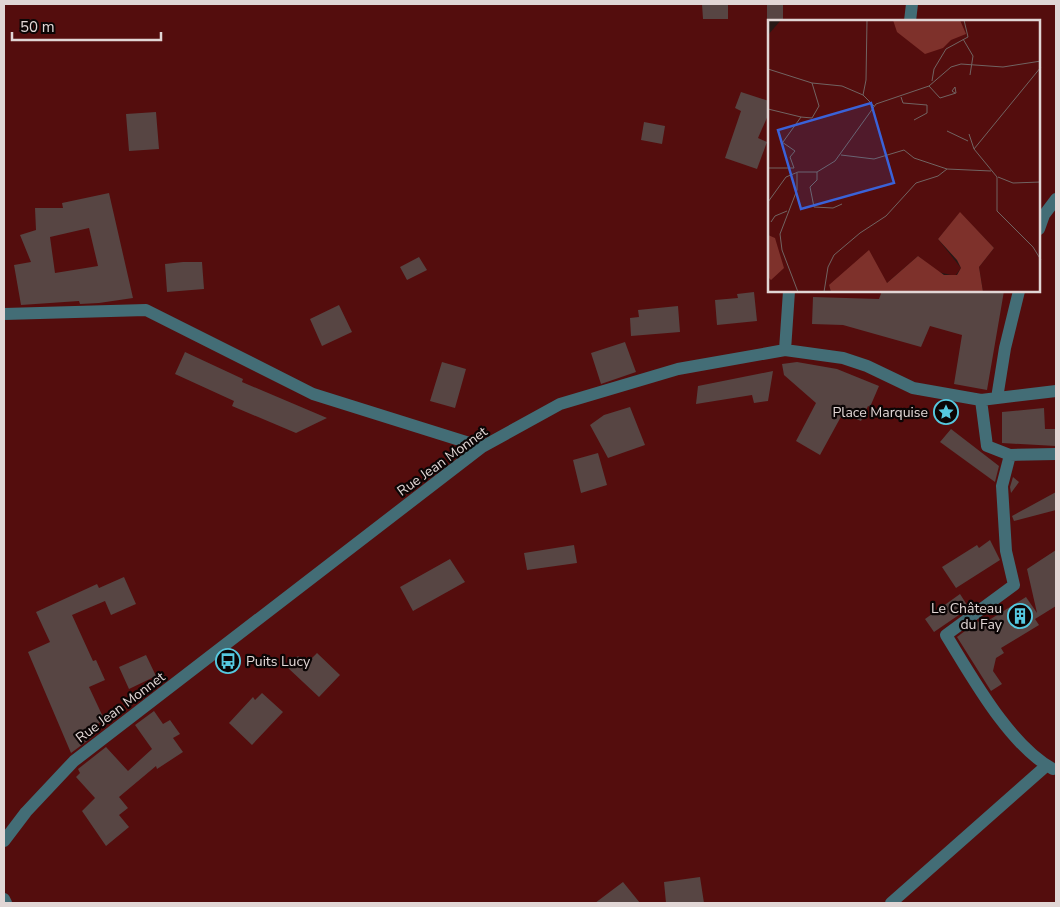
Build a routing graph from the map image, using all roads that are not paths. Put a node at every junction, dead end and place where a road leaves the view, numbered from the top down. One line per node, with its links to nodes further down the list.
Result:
1 (912, 4): 2 (street)
2 (910, 20)
3 (1056, 199): 4 (street)
4 (1040, 226)
5 (789, 292): 8 (street)
6 (1019, 292): 10 (street)
7 (4, 314): 12 (street)
8 (785, 350): 11 (street, Rue Jean Monnet); 12 (street, Rue Jean Monnet)
9 (1056, 391): 10 (street, Rue Jean Monnet)
10 (997, 398): 11 (street, Rue Jean Monnet)
11 (981, 400): 14 (street)
12 (482, 447): 15 (street, Rue Jean Monnet)
13 (1056, 454): 14 (street)
14 (1010, 455): 18 (street)
15 (4, 841)
16 (4, 899): 17 (street)
17 (6, 903)
18 (891, 903)

